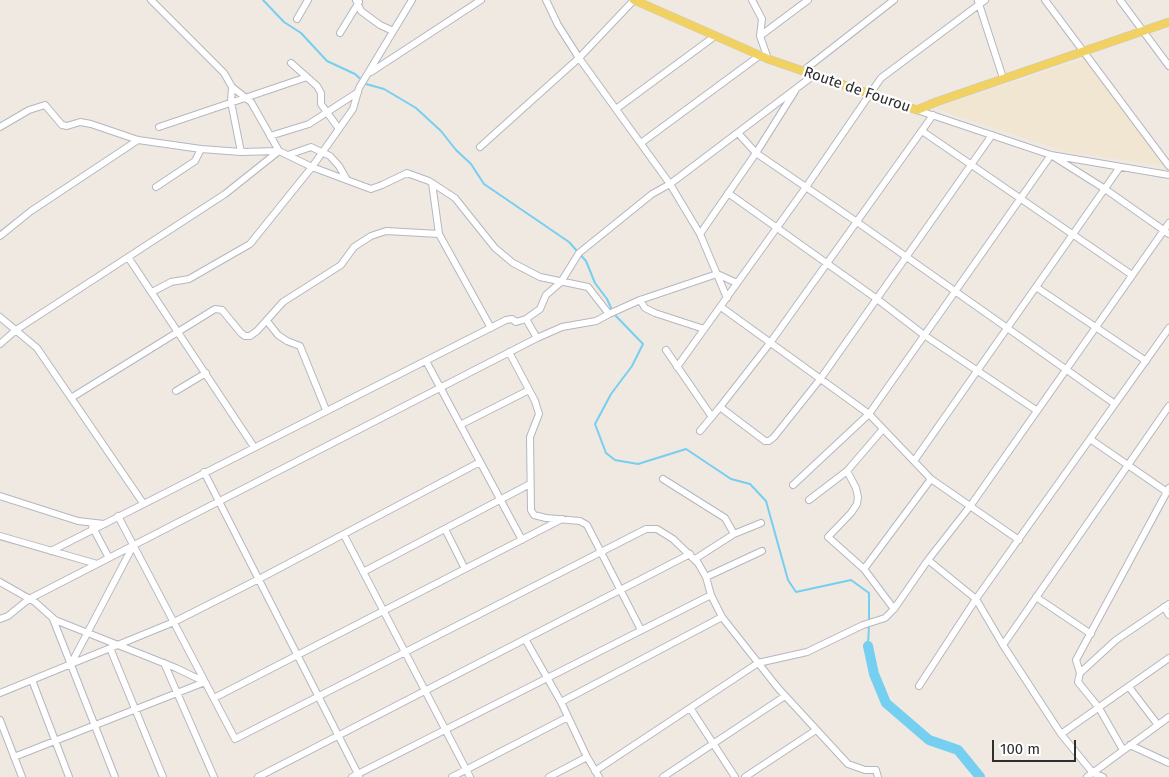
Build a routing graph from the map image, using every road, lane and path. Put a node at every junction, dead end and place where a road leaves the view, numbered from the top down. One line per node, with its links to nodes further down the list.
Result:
1 (151, 0): 32 (street)
2 (308, 0): 14 (street)
3 (412, 0): 16 (street)
4 (481, 0): 29 (street)
5 (546, 0): 23 (street)
6 (752, 0): 20 (street)
7 (808, 0): 20 (street)
8 (894, 0): 27 (street)
9 (1045, 0): 21 (street)
10 (1120, 0): 17 (street)
11 (639, 1): 19 (main road, Route de Fourou); 23 (street)
12 (980, 1): 31 (street); 35 (street)
13 (358, 2): 16 (street); 18 (street)
14 (297, 19)
15 (1169, 22): 17 (main road, Route de Fourou)
16 (393, 31): 29 (street)
17 (1144, 31): 21 (main road, Route de Fourou); 26 (street)
18 (340, 34)
19 (715, 36): 22 (main road, Route de Fourou); 38 (street)
20 (760, 36): 24 (street)
21 (1082, 51): 31 (main road, Route de Fourou); 60 (street)
22 (759, 56): 24 (main road, Route de Fourou); 50 (street)
23 (579, 58): 38 (street); 51 (street)
24 (768, 60): 27 (main road, Route de Fourou)
25 (291, 63): 30 (street)
26 (1169, 66)
27 (803, 71): 28 (main road, Route de Fourou)
28 (814, 75): 33 (street); 35 (main road, Route de Fourou)
29 (366, 76): 34 (street)
30 (307, 77): 36 (street); 40 (street)
31 (1003, 78): 39 (main road, Route de Fourou)
32 (232, 87): 36 (street); 37 (street)
33 (797, 88): 46 (street); 56 (street)
34 (358, 92): 40 (street); 44 (street)
35 (869, 95): 39 (main road, Route de Fourou); 68 (street)
36 (244, 98): 37 (street); 48 (street)
37 (231, 102): 43 (street); 54 (street)
38 (616, 109): 50 (street)
39 (917, 110): 41 (street)
40 (326, 113): 44 (street); 48 (street)
41 (933, 115): 45 (street); 47 (street)
42 (0, 126): 49 (street)
43 (159, 127)
44 (339, 129): 55 (street)
45 (922, 131): 59 (street); 72 (street)
46 (738, 133): 56 (street); 66 (street)
47 (992, 135): 58 (street); 59 (street)
48 (270, 136): 53 (street)
49 (138, 140): 52 (street); 79 (street)
50 (641, 143): 66 (street)
51 (480, 148)
52 (201, 149): 54 (street); 67 (street)
53 (279, 151): 54 (street); 57 (street); 80 (street)
54 (241, 152)
55 (322, 153): 57 (street); 61 (street); 64 (street)
56 (756, 153): 68 (street); 70 (street)
57 (288, 155): 61 (street)
58 (1051, 155): 62 (street); 69 (street); 71 (street)
59 (971, 165): 71 (street); 81 (street)
60 (1169, 166)
61 (312, 167): 64 (street); 88 (street)
62 (1120, 167): 63 (street); 69 (street)
63 (1169, 175)
64 (347, 180): 65 (street)
65 (432, 183): 76 (street); 85 (street)
66 (670, 184): 77 (street); 85 (street)
67 (156, 187)
68 (806, 187): 72 (street); 74 (street)
69 (1105, 189): 75 (street); 78 (street)
70 (728, 193): 74 (street); 77 (street)
71 (1021, 199): 78 (street); 89 (street)
72 (857, 222): 81 (street); 82 (street)
73 (1169, 223): 75 (street)
74 (777, 228): 82 (street); 86 (street)
75 (1166, 232): 84 (street)
76 (439, 234): 97 (street); 99 (street)
77 (700, 234): 83 (street)
78 (1072, 235): 84 (street); 87 (street)
79 (0, 236)
80 (128, 257): 88 (street); 102 (street)
81 (905, 257): 89 (street); 91 (street)
82 (827, 264): 91 (street); 107 (street)
83 (717, 274): 86 (street); 90 (street); 92 (street)
84 (1132, 276): 98 (street)
85 (561, 282): 94 (street); 96 (street)
86 (738, 283): 90 (street)
87 (1036, 287): 98 (street); 101 (street)
88 (152, 292): 104 (street)
89 (956, 292): 101 (street); 105 (street)
90 (726, 298): 93 (street)
91 (877, 299): 105 (street); 117 (street)
92 (640, 300): 94 (street); 103 (street)
93 (721, 308): 103 (street); 107 (street)
94 (609, 314): 106 (street)
95 (0, 317): 102 (street)
96 (526, 319): 99 (street); 106 (street)
97 (267, 320): 104 (street); 125 (street)
98 (1095, 326): 112 (street); 114 (street)
99 (491, 328): 111 (street)
100 (1169, 328): 112 (street)
101 (1006, 329): 114 (street); 115 (street)
102 (16, 330): 108 (street); 121 (street)
103 (704, 330): 113 (street)
104 (178, 332): 116 (street); 121 (street)
105 (924, 335): 115 (street); 127 (street)
106 (537, 338): 110 (street)
107 (770, 343): 117 (street); 124 (street)
108 (0, 344)
109 (666, 350): 113 (street)
110 (510, 352): 118 (street); 119 (street)
111 (426, 360): 118 (street); 125 (street)
112 (1146, 361): 122 (street)
113 (677, 367): 128 (street)
114 (1065, 370): 122 (street); 126 (street)
115 (977, 372): 126 (street); 134 (street)
116 (206, 373): 120 (street); 133 (street)
117 (820, 378): 124 (street); 127 (street)
118 (440, 388): 129 (street); 147 (street)
119 (529, 390): 129 (street); 141 (street)
120 (176, 391)
121 (71, 398): 148 (street)
122 (1115, 404): 132 (street)
123 (1169, 406): 136 (street)
124 (720, 407): 128 (street)
125 (326, 410): 133 (street)
126 (1036, 410): 149 (street)
127 (869, 414): 130 (street); 142 (street)
128 (712, 417): 131 (street)
129 (460, 425): 135 (street)
130 (884, 429): 134 (street); 137 (street)
131 (700, 431)
132 (1090, 439): 136 (street); 161 (street)
133 (254, 447): 138 (street)
134 (914, 460): 140 (street)
135 (480, 462): 145 (street); 158 (street)
136 (1129, 466): 143 (street); 178 (street)
137 (847, 471): 146 (street); 171 (street)
138 (204, 472): 147 (street); 148 (street)
139 (663, 479): 157 (street)
140 (931, 479): 149 (street); 171 (street)
141 (530, 484): 145 (street); 151 (street)
142 (793, 485)
143 (1168, 490): 191 (street)
144 (0, 496): 152 (street)
145 (500, 500): 156 (street); 160 (street)
146 (809, 500)
147 (219, 501): 162 (street); 174 (street)
148 (143, 503): 150 (street)
149 (971, 505): 161 (street); 168 (street)
150 (118, 516): 154 (street); 162 (street)
151 (562, 519): 160 (street); 165 (street)
152 (90, 522): 154 (street); 155 (street)
153 (761, 523): 157 (street)
154 (104, 524): 155 (street)
155 (94, 529): 163 (street); 167 (street)
156 (445, 529): 170 (street); 172 (street)
157 (734, 534): 166 (street)
158 (344, 535): 172 (street); 174 (street)
159 (0, 536): 163 (street)
160 (522, 540): 170 (street)
161 (1019, 540): 180 (street)
162 (134, 545): 167 (street); 188 (street); 190 (street)
163 (51, 551): 169 (street)
164 (762, 551): 173 (street)
165 (601, 552): 166 (street); 176 (street); 196 (street)
166 (692, 557): 173 (street); 176 (street)
167 (109, 558): 169 (street)
168 (928, 560): 180 (street); 182 (street)
169 (97, 564): 179 (street)
170 (466, 569): 183 (street)
171 (864, 570): 182 (street)
172 (363, 572): 183 (street)
173 (706, 577): 177 (street)
174 (259, 579): 188 (street); 197 (street)
175 (0, 582): 179 (street)
176 (620, 590): 189 (street); 192 (street)
177 (711, 595): 185 (street); 189 (street)
178 (1036, 597): 191 (street); 194 (street)
179 (29, 599): 186 (street); 187 (street)
180 (976, 599): 194 (street); 206 (street)
181 (1166, 605): 184 (street); 202 (street)
182 (894, 609): 200 (street)
183 (384, 611): 196 (street); 197 (street)
184 (1169, 615)
185 (722, 617): 200 (street); 214 (street)
186 (0, 618)
187 (52, 618): 190 (street); 201 (street)
188 (174, 622): 193 (street); 205 (street)
189 (641, 630): 203 (street)
190 (87, 633): 193 (street); 201 (street)
191 (1091, 634): 202 (street)
192 (525, 638): 203 (street); 208 (street)
193 (118, 645): 195 (street); 199 (street)
194 (1003, 645): 225 (street)
195 (110, 648): 201 (street); 217 (street)
196 (405, 652): 208 (street); 211 (street)
197 (297, 655): 211 (street); 213 (street)
198 (1169, 658): 207 (street)
199 (164, 663): 205 (street); 210 (street)
200 (758, 663): 212 (street); 215 (street)
201 (71, 664): 204 (street); 222 (street)
202 (1080, 672): 216 (street)
203 (547, 678): 214 (street); 223 (street)
204 (32, 680): 209 (street); 228 (street)
205 (206, 682): 210 (street); 213 (street)
206 (919, 686)
207 (1129, 687): 216 (street); 221 (street)
208 (425, 690): 223 (street); 226 (street)
209 (0, 693)
210 (177, 693): 217 (street); 243 (street)
211 (318, 696): 213 (street); 226 (street)
212 (785, 696): 224 (street); 229 (street)
213 (214, 698)
214 (562, 702): 218 (street)
215 (690, 708): 229 (street); 236 (street)
216 (1099, 708): 225 (street); 231 (street)
217 (136, 710): 222 (street); 242 (street)
218 (568, 717): 233 (street); 235 (street)
219 (1169, 717): 221 (street)
220 (0, 720): 227 (street)
221 (1158, 725): 230 (street)
222 (95, 726): 228 (street); 241 (street)
223 (446, 729): 235 (street); 238 (street)
224 (816, 730): 250 (street); 251 (street)
225 (1061, 734): 237 (street)
226 (338, 735): 238 (street); 244 (street)
227 (3, 738): 232 (street)
228 (55, 741): 232 (street); 240 (street)
229 (713, 744): 248 (street); 249 (street)
230 (1130, 745): 231 (street); 234 (street)
231 (1123, 750): 237 (street)
232 (14, 757): 239 (street)
233 (586, 757): 236 (street); 247 (street)
234 (1169, 763)
235 (466, 770): 245 (street); 246 (street)
236 (597, 774)
237 (1090, 775): 252 (street)
238 (357, 776)
239 (22, 777)
240 (69, 777)
241 (115, 777)
242 (163, 777)
243 (214, 777)
244 (258, 777)
245 (452, 777)
246 (470, 777)
247 (549, 777)
248 (663, 777)
249 (735, 777)
250 (745, 777)
251 (878, 777)
252 (1103, 777)

